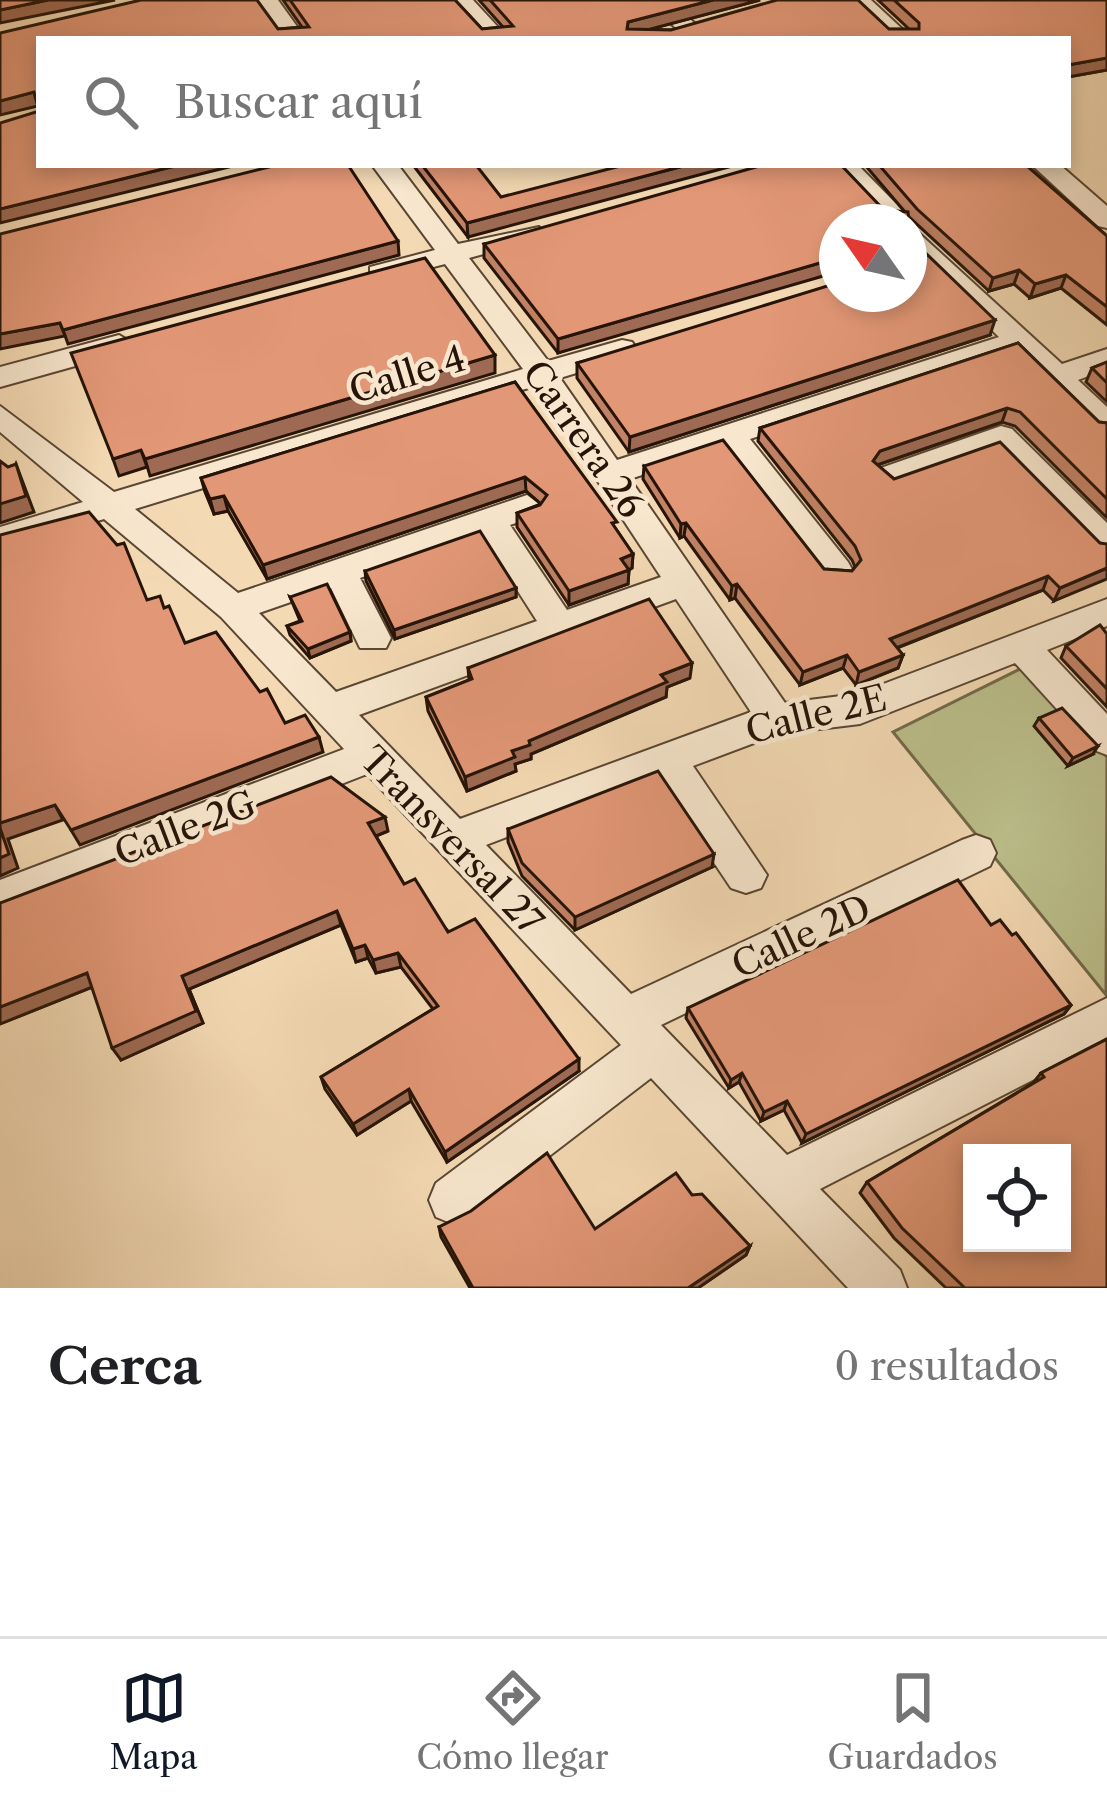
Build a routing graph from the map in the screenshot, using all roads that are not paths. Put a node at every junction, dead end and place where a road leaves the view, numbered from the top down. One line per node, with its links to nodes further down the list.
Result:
1 (267, 0): 8 (street)
2 (461, 0): 9 (street)
3 (656, 0): 6 (street)
4 (860, 0): 10 (street)
5 (727, 18): 6 (street)
6 (694, 33): 7 (street)
7 (656, 35)
8 (293, 36)
9 (495, 36)
10 (899, 36)
11 (388, 168): 17 (street, Carrera 26)
12 (847, 168): 14 (street)
13 (1048, 168): 15 (street)
14 (882, 204)
15 (1107, 220)
16 (561, 225): 17 (street)
17 (450, 255): 19 (street); 24 (street, Carrera 26)
18 (927, 263): 22 (street)
19 (360, 279)
20 (158, 334): 25 (street)
21 (655, 339): 24 (street, Calle 4)
22 (1018, 341): 26 (street); 29 (street)
23 (1107, 358): 26 (street)
24 (542, 374): 30 (street, Carrera 26); 32 (street, Calle 4)
25 (0, 376)
26 (1055, 378): 28 (street)
27 (0, 416): 32 (street, Transversal 27)
28 (1107, 425)
29 (729, 434): 30 (street); 37 (street)
30 (608, 475): 39 (street, Carrera 26)
31 (889, 477): 36 (street)
32 (110, 504): 35 (street, Calle 4); 40 (street, Transversal 27)
33 (526, 507): 34 (street)
34 (489, 520): 38 (street); 42 (street)
35 (0, 539)
36 (1107, 543)
37 (836, 571)
38 (340, 572): 40 (street); 43 (street)
39 (684, 582): 42 (street); 46 (street, Carrera 26)
40 (233, 608): 45 (street, Transversal 27)
41 (1107, 612): 44 (street, Calle 2E)
42 (559, 626): 45 (street)
43 (373, 638)
44 (1021, 646): 46 (street, Calle 2E); 47 (street)
45 (329, 710): 48 (street, Transversal 27)
46 (776, 719): 49 (street, Calle 2E)
47 (1107, 739)
48 (370, 756): 50 (street, Transversal 27); 53 (street, Calle 2G)
49 (666, 760): 50 (street, Calle 2E); 52 (street)
50 (457, 838): 55 (street, Transversal 27)
51 (976, 853): 55 (street, Calle 2D)
52 (746, 875)
53 (0, 899)
54 (1107, 1019): 56 (street)
55 (640, 1034): 56 (street, Transversal 27); 57 (street, Calle 2D)
56 (781, 1183): 58 (street, Transversal 27)
57 (453, 1200)
58 (882, 1288)

